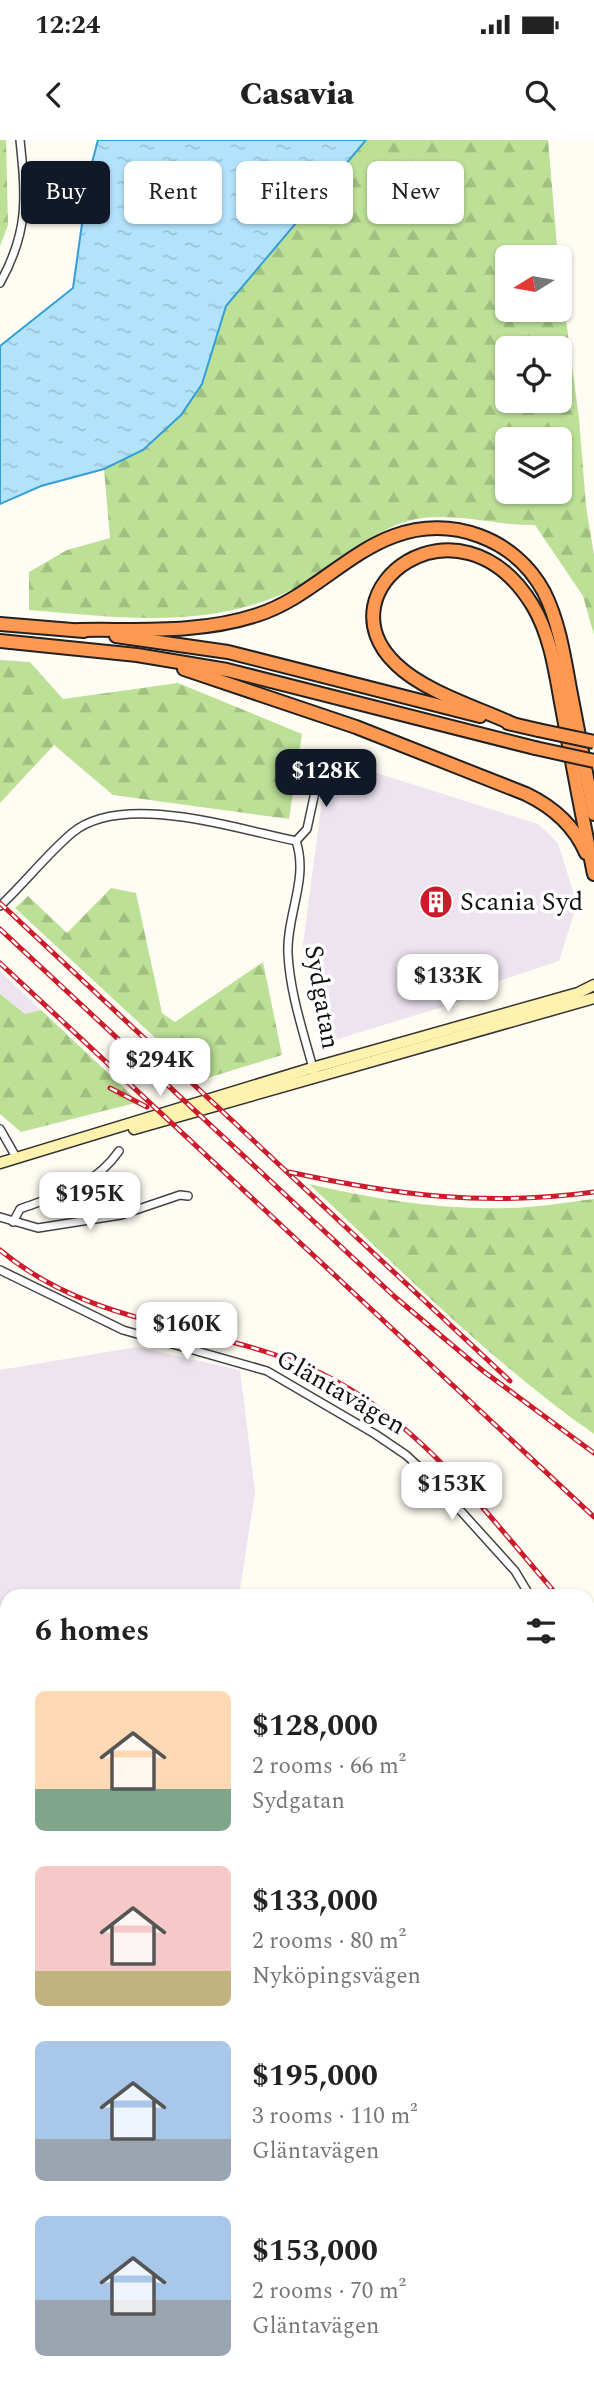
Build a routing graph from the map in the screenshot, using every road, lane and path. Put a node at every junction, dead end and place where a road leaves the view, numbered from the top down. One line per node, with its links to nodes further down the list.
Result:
1 (20, 140): 2 (street)
2 (0, 283)
3 (0, 624): 4 (highway)
4 (78, 630): 7 (highway); 11 (highway)
5 (0, 641): 6 (highway)
6 (137, 655): 10 (highway, bridge); 13 (highway)
7 (513, 724): 8 (highway, bridge); 13 (highway)
8 (594, 742)
9 (336, 756): 12 (street)
10 (594, 761)
11 (594, 814)
12 (296, 841): 14 (street); 17 (street, Sydgatan)
13 (593, 871)
14 (0, 906)
15 (594, 985): 17 (main road)
16 (594, 998): 17 (main road)
17 (314, 1072): 20 (main road)
18 (0, 1129): 20 (street)
19 (119, 1151): 24 (street)
20 (16, 1157): 21 (main road)
21 (0, 1163)
22 (188, 1196): 24 (street)
23 (0, 1217): 24 (street)
24 (13, 1222)
25 (0, 1269): 26 (street, Gläntavägen)
26 (526, 1589)

